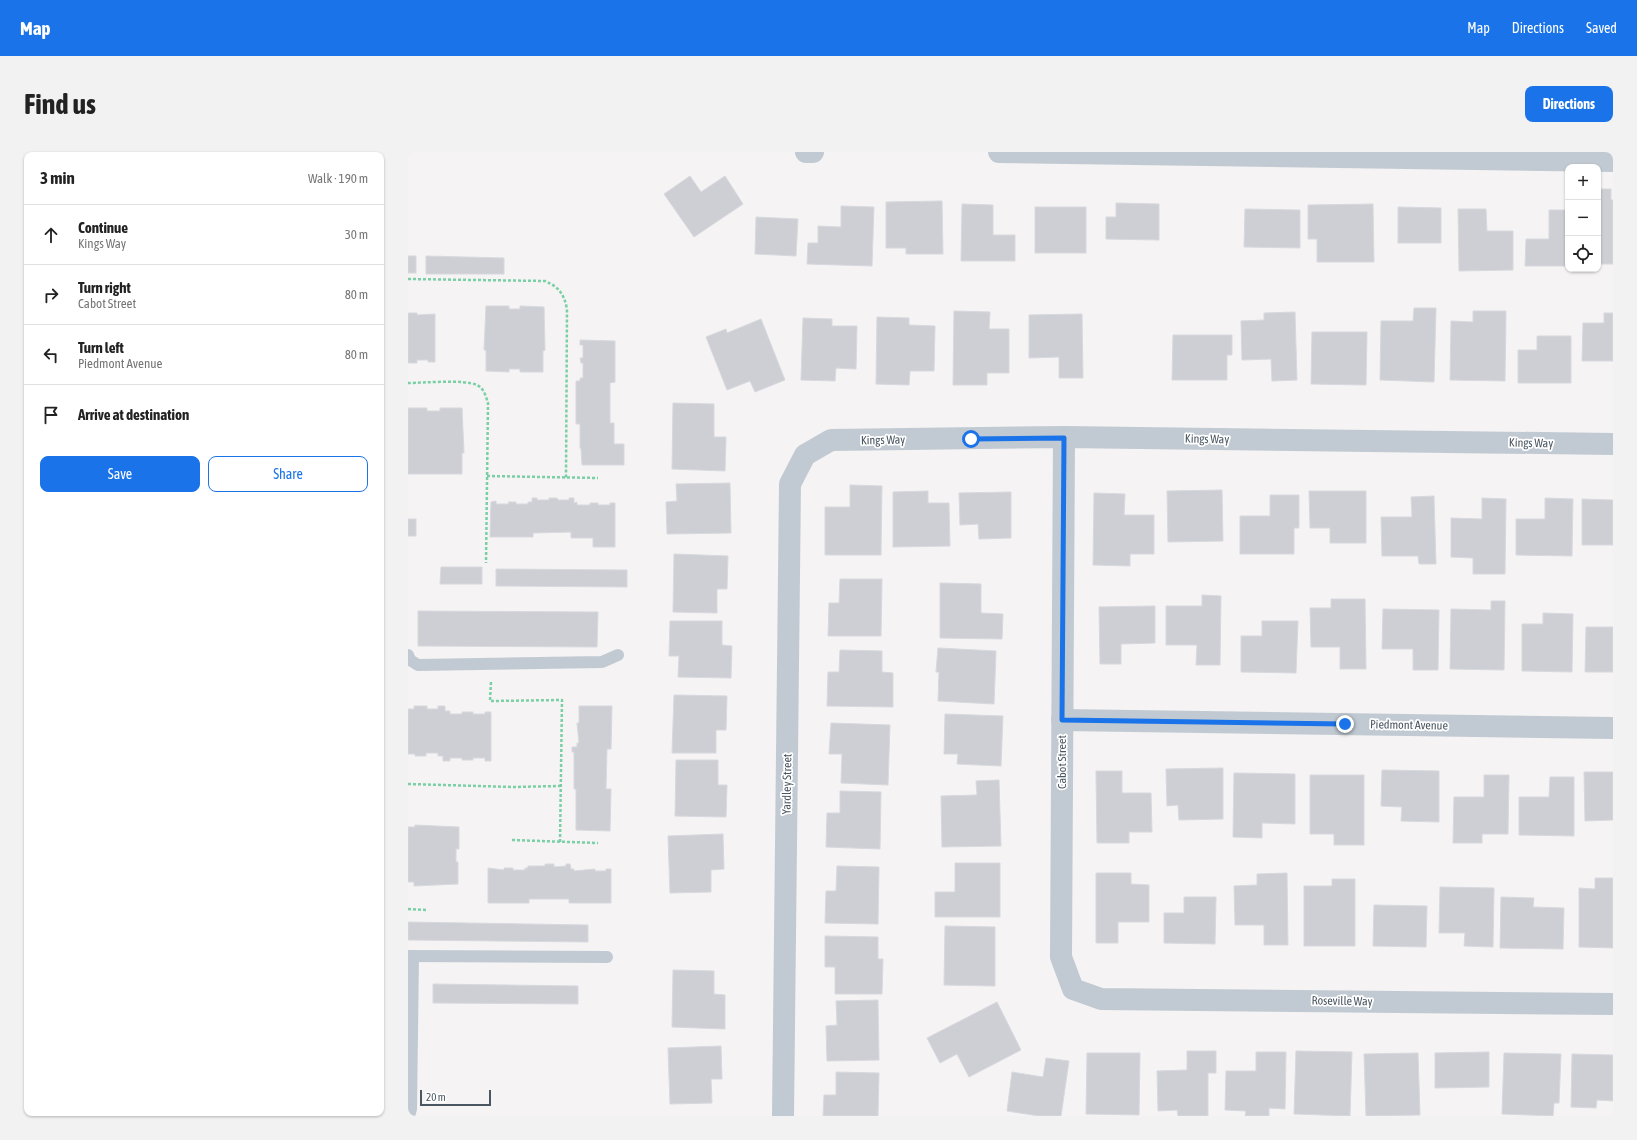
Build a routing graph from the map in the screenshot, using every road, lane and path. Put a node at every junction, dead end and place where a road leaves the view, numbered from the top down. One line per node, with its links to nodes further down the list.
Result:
1 (806, 152): 2 (street)
2 (813, 152)
3 (999, 152): 4 (street)
4 (1613, 161)
5 (408, 279): 11 (path)
6 (408, 383): 10 (path)
7 (1064, 438): 8 (street, Kings Way); 9 (street, Kings Way); 17 (street, Cabot Street)
8 (1613, 444)
9 (805, 455): 31 (street, Yardley Street)
10 (487, 476): 11 (path); 13 (path)
11 (566, 478): 12 (path)
12 (598, 478)
13 (486, 563)
14 (408, 654): 15 (lane)
15 (618, 655)
16 (491, 676): 20 (path)
17 (1062, 720): 18 (street, Piedmont Avenue); 28 (street, Cabot Street)
18 (1613, 728)
19 (408, 784): 20 (path)
20 (560, 786): 22 (path)
21 (512, 840): 22 (path)
22 (560, 842): 23 (path)
23 (598, 843)
24 (408, 910): 25 (path)
25 (428, 910)
26 (410, 956): 27 (lane); 30 (lane)
27 (607, 957)
28 (1073, 989): 29 (street, Roseville Way)
29 (1613, 1004)
30 (409, 1116)
31 (783, 1116)

